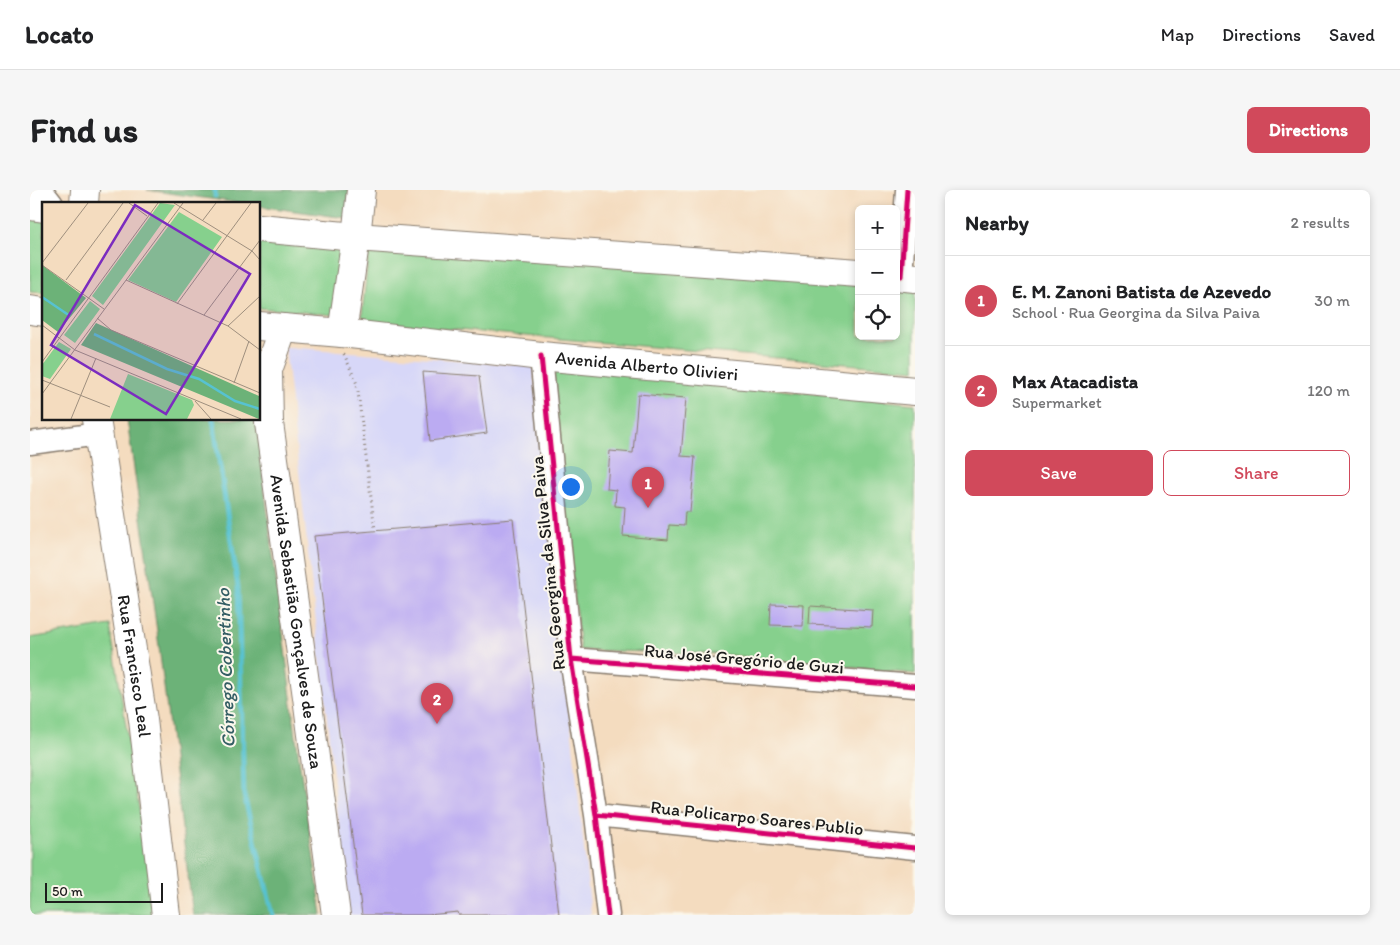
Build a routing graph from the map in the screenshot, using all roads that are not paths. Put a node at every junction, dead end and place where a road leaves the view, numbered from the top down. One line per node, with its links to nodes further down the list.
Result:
1 (41, 190): 4 (street)
2 (361, 190): 6 (main road)
3 (907, 190): 8 (street)
4 (50, 202)
5 (260, 228): 6 (main road)
6 (356, 237): 7 (main road); 10 (main road)
7 (855, 273)
8 (904, 277)
9 (271, 327): 10 (main road, Avenida Alberto Olivieri); 20 (main road, Avenida Sebastião Gonçalves de Souza)
10 (342, 333): 11 (main road, Avenida Alberto Olivieri)
11 (541, 356): 12 (main road, Avenida Alberto Olivieri); 15 (street, Rua Georgina da Silva Paiva)
12 (915, 392)
13 (97, 426): 14 (street); 19 (main road, Rua Francisco Leal)
14 (30, 443)
15 (571, 659): 16 (street, Rua José Gregório de Guzi); 17 (street, Rua Georgina da Silva Paiva)
16 (915, 686)
17 (596, 815): 18 (street, Rua Policarpo Soares Publio); 21 (street, Rua Georgina da Silva Paiva)
18 (915, 848)
19 (166, 915)
20 (336, 915)
21 (608, 915)

